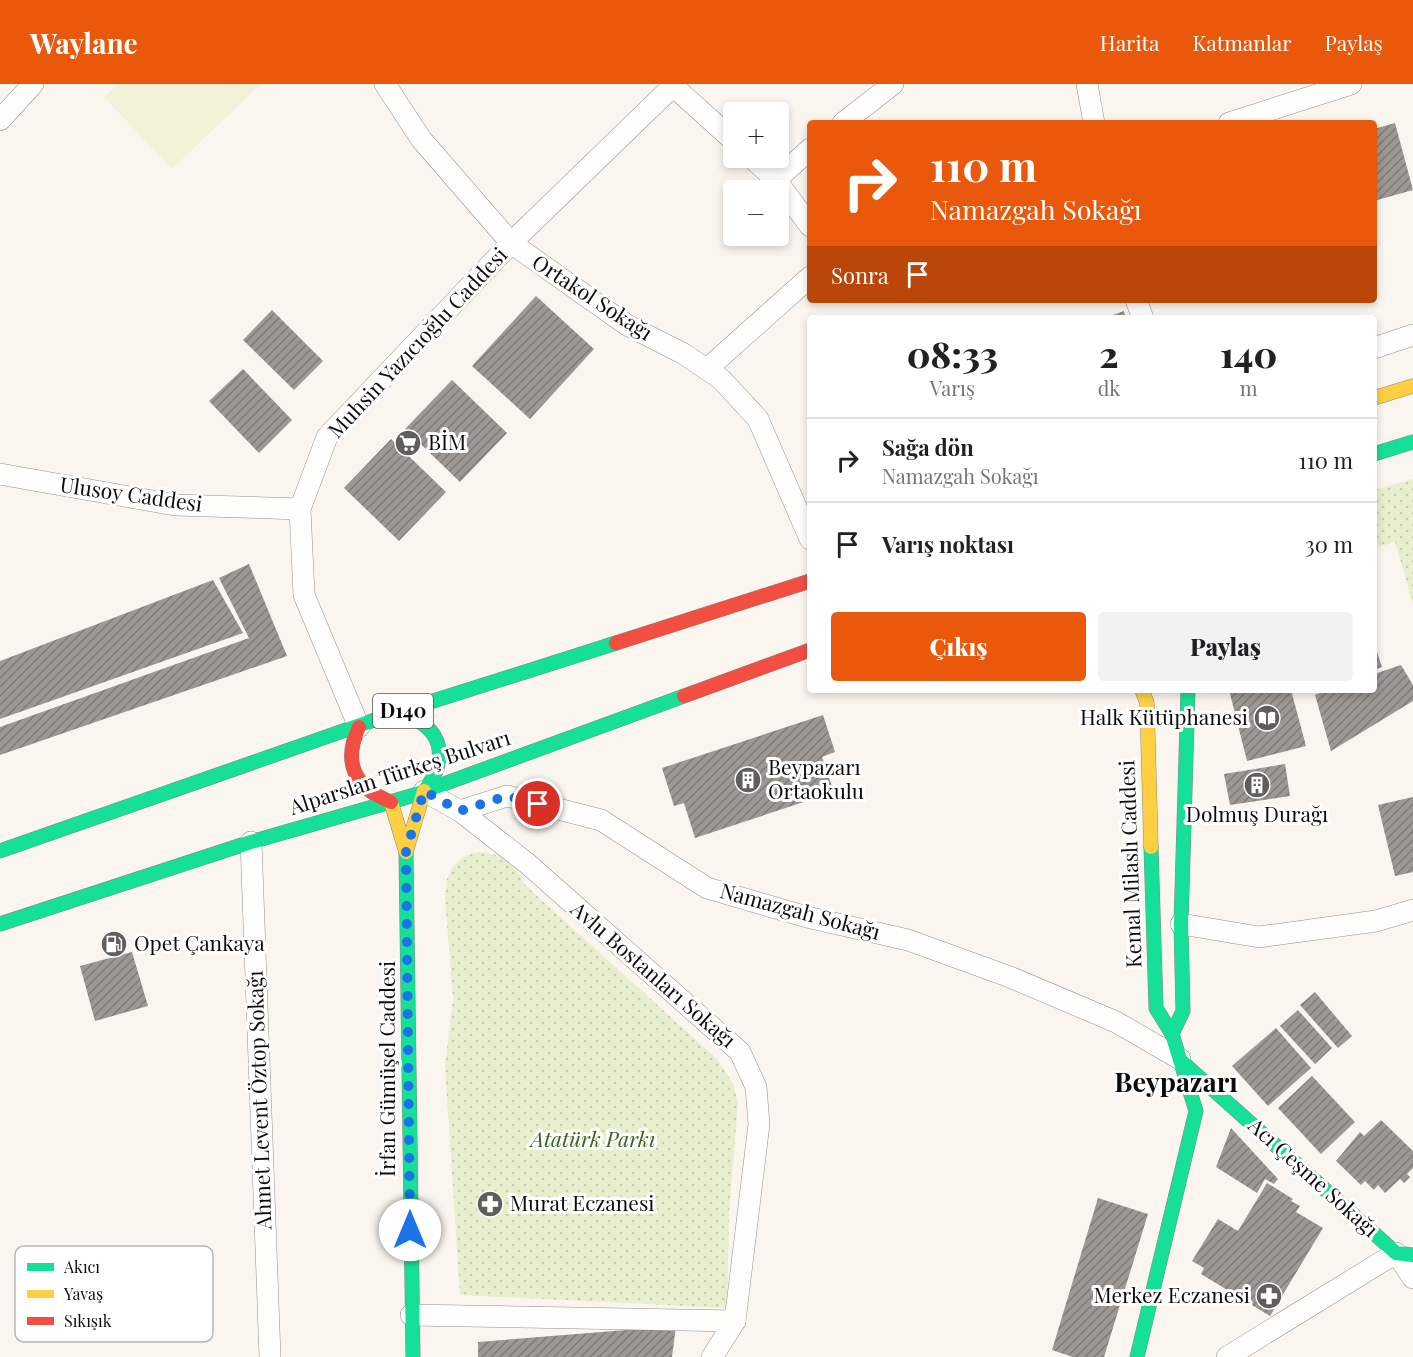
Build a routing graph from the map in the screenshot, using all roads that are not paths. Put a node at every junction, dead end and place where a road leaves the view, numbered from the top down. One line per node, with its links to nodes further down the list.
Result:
1 (33, 84): 8 (street)
2 (385, 84): 18 (street, Ortakol Sokağı)
3 (893, 84): 9 (street)
4 (1087, 84): 10 (street)
5 (1351, 84): 7 (street)
6 (674, 85): 12 (street); 18 (street, Muhsin Yazıcıoğlu Caddesi)
7 (1323, 89): 11 (street)
8 (0, 120)
9 (847, 120)
10 (1093, 120)
11 (1238, 120)
12 (723, 131)
13 (807, 152): 15 (street)
14 (763, 168): 15 (street)
15 (776, 180)
16 (789, 198): 17 (street)
17 (807, 222)
18 (511, 243): 22 (street, Ortakol Sokağı); 28 (street, Muhsin Yazıcıoğlu Caddesi)
19 (807, 280): 22 (street)
20 (1413, 335): 21 (street)
21 (1377, 347)
22 (706, 369): 29 (street, Ortakol Sokağı)
23 (1413, 386): 24 (main road)
24 (1377, 397)
25 (1413, 442): 26 (main road)
26 (1377, 453)
27 (0, 474): 28 (street, Ulusoy Caddesi)
28 (300, 508): 35 (street, Muhsin Yazıcıoğlu Caddesi)
29 (807, 532)
30 (807, 582): 34 (main road, D140)
31 (807, 651): 36 (main road, Alparslan Türkeş Bulvarı)
32 (1143, 693): 45 (main road, Kemal Milaslı Caddesi)
33 (1188, 693): 44 (main road)
34 (397, 713): 35 (main road, D140); 36 (main road)
35 (359, 726): 37 (main road); 40 (main road, D140)
36 (424, 791): 37 (main road, Alparslan Türkeş Bulvarı); 38 (street); 41 (main road, İrfan Gümüşel Caddesi)
37 (391, 802): 39 (main road, Alparslan Türkeş Bulvarı); 41 (main road, İrfan Gümüşel Caddesi)
38 (460, 811): 46 (street, Namazgah Sokağı); 50 (street, Avlu Bostanları Sokağı)
39 (251, 842): 43 (main road, Alparslan Türkeş Bulvarı); 51 (street, Ahmet Levent Öztop Sokağı)
40 (0, 851)
41 (406, 852): 49 (main road, İrfan Gümüşel Caddesi)
42 (1413, 910): 44 (street)
43 (0, 924)
44 (1181, 924): 45 (main road)
45 (1172, 1034): 46 (main road, Kemal Milaslı Caddesi)
46 (1180, 1059): 47 (main road, Acı Çeşme Sokağı); 54 (main road, Kemal Milaslı Caddesi)
47 (1405, 1254): 48 (street, Acı Çeşme Sokağı); 55 (street)
48 (1413, 1278)
49 (411, 1315): 50 (street); 52 (main road, İrfan Gümüşel Caddesi)
50 (735, 1321): 53 (street, Avlu Bostanları Sokağı)
51 (270, 1357)
52 (413, 1357)
53 (712, 1357)
54 (1137, 1357)
55 (1227, 1357)

